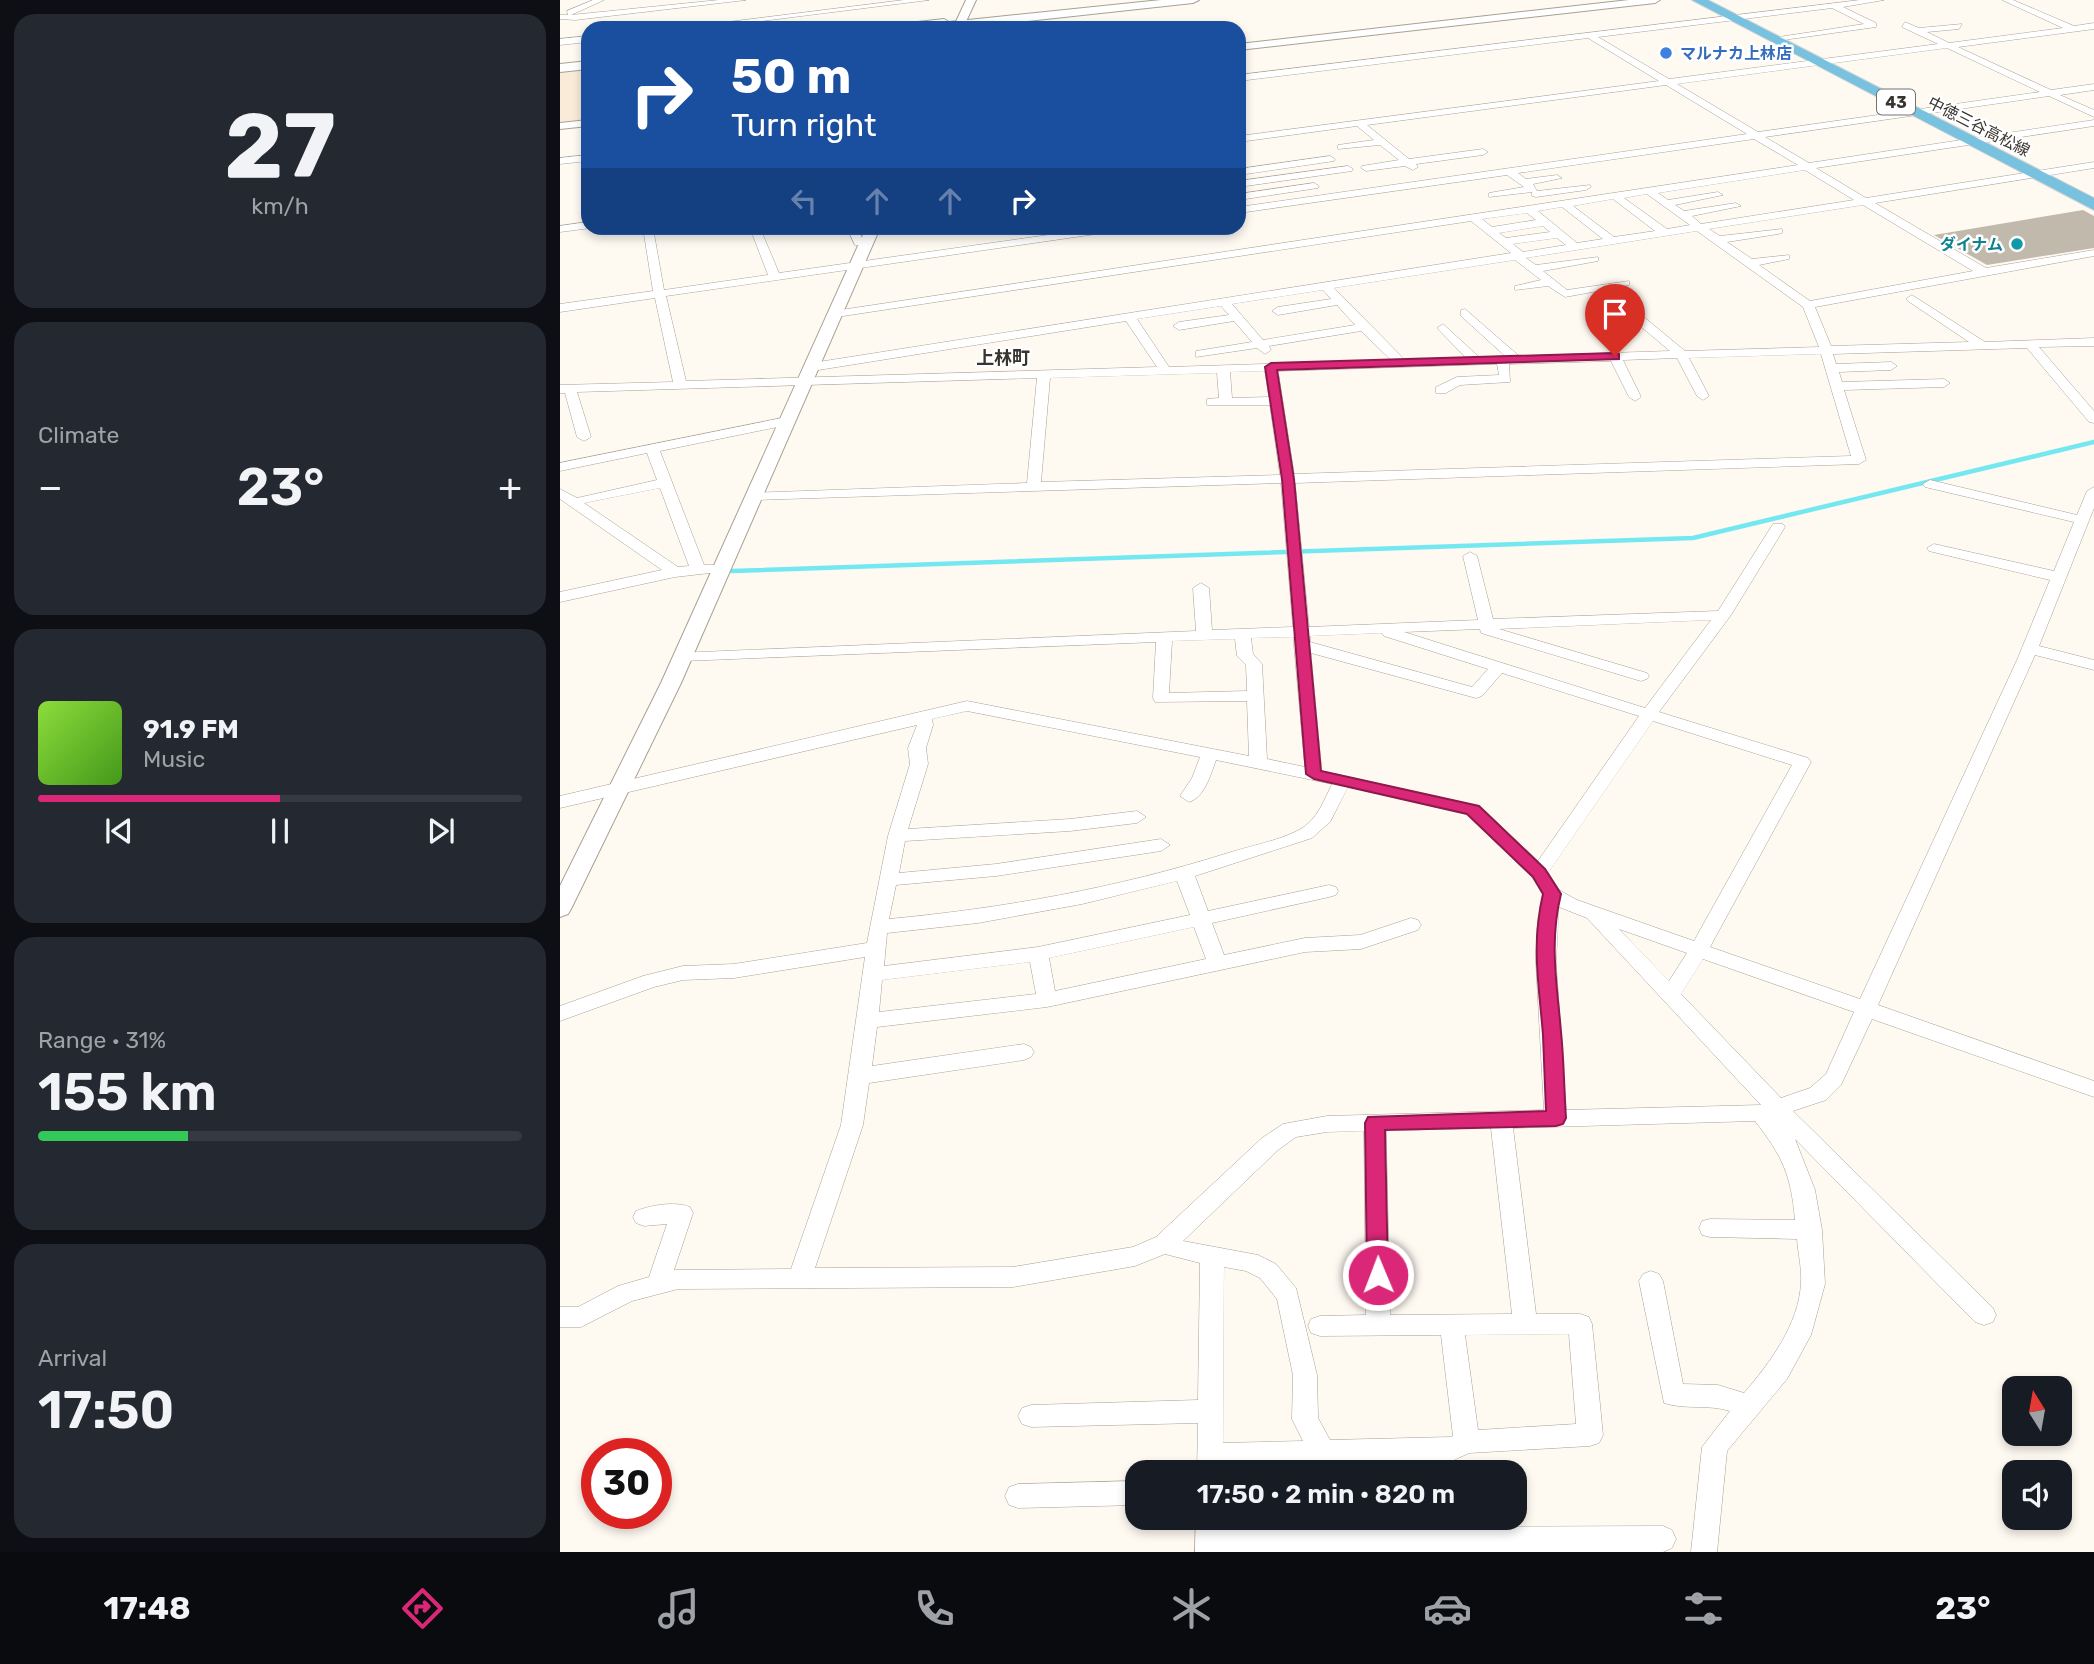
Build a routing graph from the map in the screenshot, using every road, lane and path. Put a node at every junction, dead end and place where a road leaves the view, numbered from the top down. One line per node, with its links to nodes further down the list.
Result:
1 (600, 0): 14 (street)
2 (743, 0): 12 (street)
3 (925, 0): 18 (street)
4 (971, 0): 19 (street)
5 (1160, 0): 20 (main road)
6 (1193, 0): 21 (main road)
7 (1655, 0): 32 (street)
8 (1698, 0): 17 (main road, 中徳三谷高松線 / 43)
9 (1712, 0): 17 (main road, 中徳三谷高松線 / 43)
10 (1880, 0): 15 (street)
11 (2006, 0): 25 (street)
12 (673, 4): 16 (street)
13 (560, 6): 14 (street)
14 (586, 6): 16 (street)
15 (1834, 6): 17 (street); 28 (street)
16 (561, 17)
17 (1738, 17): 27 (street); 28 (main road, 中徳三谷高松線 / 43); 34 (main road, 中徳三谷高松線 / 43)
18 (744, 21)
19 (962, 21)
20 (992, 21)
21 (997, 21)
22 (1905, 25): 26 (street)
23 (1959, 26): 26 (street)
24 (2094, 26): 25 (street)
25 (2074, 29): 29 (street); 33 (street)
26 (1918, 31): 33 (street)
27 (1591, 36): 37 (street); 39 (street)
28 (1783, 37): 34 (main road, 中徳三谷高松線 / 43)
29 (2094, 37)
30 (581, 38): 31 (street)
31 (560, 43)
32 (1246, 46)
33 (1947, 46): 34 (street); 42 (street)
34 (1824, 61): 39 (street); 43 (main road, 中徳三谷高松線 / 43)
35 (581, 64): 36 (main road)
36 (560, 66)
37 (1246, 77)
38 (2047, 79): 41 (street)
39 (1668, 82): 45 (street); 50 (street)
40 (2094, 87): 41 (street)
41 (2071, 90): 42 (street)
42 (2050, 93): 43 (street); 44 (street)
43 (1920, 112): 50 (street); 53 (main road, 中徳三谷高松線 / 43)
44 (2094, 114)
45 (1359, 123): 49 (street); 52 (street)
46 (2094, 123): 53 (street)
47 (581, 124): 48 (street)
48 (560, 126)
49 (1369, 131): 51 (street); 54 (street)
50 (1756, 136): 66 (street); 70 (street)
51 (1328, 137)
52 (1246, 138)
53 (1978, 141): 66 (street); 72 (main road, 中徳三谷高松線 / 43)
54 (1382, 142): 58 (street); 63 (street)
55 (1260, 146): 56 (street)
56 (1246, 148)
57 (1296, 148): 62 (street)
58 (1341, 148)
59 (581, 159): 61 (street)
60 (1330, 159): 62 (street)
61 (560, 161)
62 (1310, 162): 64 (street)
63 (1407, 162): 67 (street); 71 (street); 75 (street)
64 (1290, 165): 69 (street); 73 (street)
65 (2094, 165): 72 (street)
66 (1808, 167): 81 (street); 88 (street)
67 (1366, 168)
68 (1348, 169): 73 (street)
69 (1246, 171)
70 (1510, 172): 71 (street); 78 (street)
71 (1498, 173): 75 (street)
72 (2039, 173): 86 (main road, 中徳三谷高松線 / 43); 88 (street); 91 (main road, 中徳三谷高松線 / 43)
73 (1302, 175): 76 (street); 79 (street)
74 (1558, 178): 78 (street)
75 (1432, 183): 87 (street)
76 (1314, 187): 80 (street); 87 (street)
77 (1586, 187): 78 (street)
78 (1530, 189): 82 (street); 92 (street)
79 (1246, 190)
80 (1246, 191)
81 (1649, 191): 85 (street); 89 (street)
82 (1493, 195)
83 (1718, 195): 89 (street)
84 (1246, 196): 94 (street)
85 (1615, 197): 90 (street); 105 (street)
86 (2094, 197)
87 (1326, 198): 94 (street)
88 (1863, 201): 101 (street); 123 (street)
89 (1666, 203): 97 (street)
90 (1564, 204): 92 (street); 113 (street)
91 (2094, 205)
92 (1551, 206): 96 (street)
93 (1737, 206): 97 (street)
94 (1257, 208): 95 (street)
95 (1246, 209)
96 (1529, 209): 98 (street); 99 (street)
97 (1681, 215): 101 (street)
98 (1474, 218): 103 (street); 138 (street)
99 (1545, 222): 103 (street); 106 (street)
100 (581, 226): 102 (street)
101 (1699, 227): 105 (street); 112 (street)
102 (560, 229)
103 (1489, 230): 114 (street)
104 (1778, 231): 112 (street)
105 (1665, 233): 113 (street)
106 (1559, 234): 114 (street); 115 (street)
107 (650, 235): 130 (street)
108 (758, 235): 124 (street)
109 (855, 235): 110 (street)
110 (870, 235): 121 (street)
111 (1041, 235): 121 (street)
112 (1718, 240): 120 (street)
113 (1612, 241): 115 (street)
114 (1504, 242): 117 (street)
115 (1575, 247): 117 (street)
116 (2094, 253): 123 (street)
117 (1519, 256): 122 (street); 127 (street)
118 (1785, 257): 120 (street)
119 (1594, 259): 122 (street)
120 (1751, 263): 134 (street)
121 (857, 265): 124 (street); 138 (street)
122 (1533, 269): 125 (street)
123 (1984, 272): 134 (street)
124 (774, 276): 130 (street)
125 (1550, 282): 128 (street); 129 (street)
126 (1625, 283): 128 (street)
127 (1326, 286): 132 (street); 133 (street)
128 (1600, 287): 151 (street)
129 (1519, 288)
130 (662, 293): 135 (street); 165 (street)
131 (1912, 299): 147 (street)
132 (1340, 301): 136 (street); 142 (street)
133 (1225, 303): 139 (street); 140 (street)
134 (1808, 305): 149 (street)
135 (560, 308)
136 (1278, 311)
137 (1465, 313): 153 (street)
138 (834, 315): 162 (street)
139 (1129, 317): 160 (street); 162 (street)
140 (1237, 317): 141 (street); 145 (street)
141 (1179, 326)
142 (1364, 327): 145 (street); 155 (street)
143 (1443, 328): 154 (street)
144 (2094, 342): 146 (street)
145 (1260, 344): 150 (street); 157 (street)
146 (2030, 344): 147 (street); 172 (street)
147 (1982, 345): 148 (street)
148 (1878, 349): 149 (street); 156 (street)
149 (1826, 350): 151 (street); 159 (street)
150 (1199, 354)
151 (1681, 354): 152 (street); 170 (street)
152 (1615, 356): 153 (street); 168 (street)
153 (1508, 360): 154 (street); 169 (street)
154 (1476, 361): 155 (street)
155 (1401, 363): 157 (street)
156 (1891, 366): 159 (street); 164 (street)
157 (1275, 367): 158 (street); 171 (street)
158 (1223, 368): 160 (street); 171 (street)
159 (1832, 368): 166 (street)
160 (1165, 370): 161 (street)
161 (1044, 373): 162 (street); 180 (street)
162 (808, 374): 165 (street); 173 (street)
163 (1944, 383): 164 (street)
164 (1905, 384): 166 (street)
165 (680, 385): 167 (street)
166 (1837, 386): 177 (street)
167 (565, 389): 174 (street)
168 (1636, 389)
169 (1441, 390)
170 (1703, 396)
171 (1275, 401): 177 (street)
172 (2094, 419)
173 (787, 421): 175 (street); 183 (street)
174 (584, 437)
175 (652, 448): 176 (street); 178 (street)
176 (560, 467)
177 (1288, 479): 180 (street); 201 (street)
178 (665, 483): 184 (street); 190 (street)
179 (1930, 484): 185 (street)
180 (1034, 487): 183 (street)
181 (2094, 491): 185 (street)
182 (560, 493): 191 (street)
183 (754, 496): 189 (street)
184 (583, 499)
185 (2082, 520): 192 (street)
186 (1778, 527): 195 (street)
187 (1934, 548): 192 (street)
188 (1470, 556): 196 (street)
189 (722, 568): 190 (street); 203 (street)
190 (698, 570): 191 (street)
191 (675, 572): 194 (street)
192 (2058, 577): 202 (street)
193 (1201, 588): 199 (street)
194 (560, 597)
195 (1723, 615): 196 (street); 208 (street)
196 (1480, 625): 197 (street); 206 (street)
197 (1376, 629): 201 (street); 205 (street)
198 (1242, 634): 199 (street); 201 (street); 207 (street)
199 (1205, 635): 200 (street)
200 (1164, 636): 203 (street); 207 (street)
201 (1301, 639): 205 (street); 212 (street)
202 (2027, 653): 204 (street); 238 (street)
203 (682, 656): 214 (street)
204 (2094, 666)
205 (1499, 667): 208 (street)
206 (1641, 676)
207 (1255, 696): 211 (street)
208 (1650, 713): 223 (street); 232 (street)
209 (915, 720): 210 (street); 214 (street); 219 (street)
210 (1210, 754): 211 (street); 215 (street)
211 (1258, 763): 212 (street)
212 (1314, 774): 213 (street)
213 (1343, 780): 222 (street); 223 (street)
214 (620, 788): 216 (street); 227 (street)
215 (1189, 796)
216 (560, 802)
217 (1137, 817): 218 (street)
218 (1070, 825): 219 (street); 221 (street)
219 (897, 836): 224 (street)
220 (1161, 845): 221 (street)
221 (1076, 857): 224 (street)
222 (1184, 873): 229 (street); 231 (street)
223 (1539, 873): 226 (street)
224 (888, 880): 231 (street)
225 (1329, 891): 229 (street)
226 (1552, 894): 228 (street); 245 (street)
227 (560, 909)
228 (1594, 914): 232 (street); 236 (street)
229 (1200, 918): 233 (street); 234 (street)
230 (1411, 925): 234 (street)
231 (877, 937): 235 (street); 239 (street)
232 (1698, 951): 236 (street); 238 (street)
233 (1038, 954): 235 (street); 237 (street)
234 (1217, 962): 237 (street)
235 (874, 974): 240 (street)
236 (1670, 995): 244 (street)
237 (1047, 1000): 240 (street)
238 (1865, 1010): 243 (street); 244 (street)
239 (560, 1014)
240 (868, 1021): 242 (street)
241 (1024, 1052): 242 (street)
242 (860, 1076): 253 (street)
243 (2094, 1089)
244 (1769, 1110): 245 (street); 250 (street); 256 (street)
245 (1556, 1118): 246 (street)
246 (1501, 1120): 247 (street); 258 (street)
247 (1375, 1123): 251 (street); 260 (street)
248 (644, 1217): 255 (street)
249 (1710, 1228): 250 (street)
250 (1810, 1230): 262 (street)
251 (1164, 1244): 252 (street); 253 (street)
252 (1212, 1257): 263 (street); 266 (street)
253 (800, 1278): 255 (street)
254 (1651, 1281): 262 (street)
255 (658, 1284): 257 (street)
256 (1984, 1315)
257 (560, 1317)
258 (1525, 1324): 261 (street); 265 (street)
259 (1320, 1326): 260 (street)
260 (1378, 1326): 261 (street)
261 (1452, 1326): 265 (street)
262 (1751, 1406): 276 (street)
263 (1211, 1411): 264 (street); 267 (street)
264 (1031, 1416)
265 (1467, 1442): 270 (street)
266 (1322, 1451): 268 (street); 269 (street)
267 (1211, 1460)
268 (1239, 1460)
269 (1414, 1460)
270 (1426, 1460)
271 (1125, 1493): 272 (street)
272 (1018, 1496)
273 (1208, 1537): 274 (street)
274 (1427, 1537): 275 (street)
275 (1663, 1539)
276 (1704, 1552)

